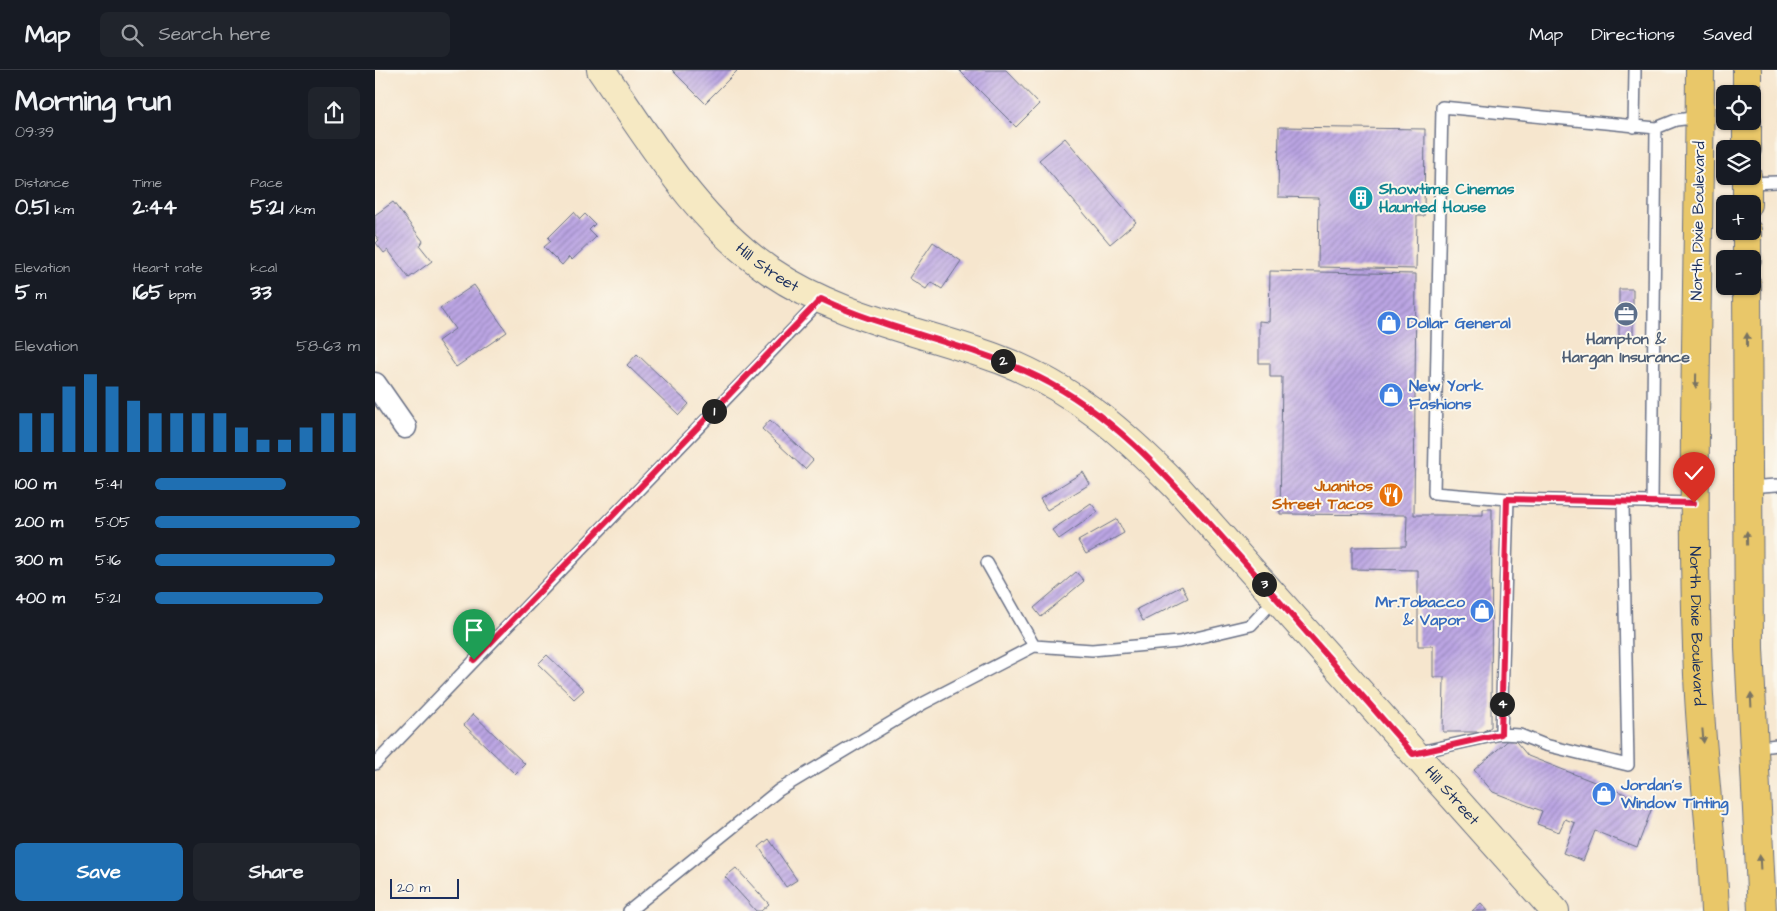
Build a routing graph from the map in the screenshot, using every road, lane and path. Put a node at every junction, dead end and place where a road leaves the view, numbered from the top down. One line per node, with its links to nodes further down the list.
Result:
1 (601, 70): 12 (street, Hill Street)
2 (1635, 70): 7 (lane)
3 (1700, 70): 6 (highway, North Dixie Boulevard)
4 (1747, 70): 5 (highway)
5 (1747, 85)
6 (1700, 117): 8 (lane); 20 (highway, North Dixie Boulevard, one-way to 20)
7 (1634, 127): 8 (lane); 17 (lane)
8 (1656, 128): 19 (lane)
9 (1777, 182): 10 (lane)
10 (1747, 188)
11 (1747, 295): 16 (highway, one-way to 11)
12 (821, 299): 22 (street, Hill Street); 27 (lane)
13 (375, 384): 14 (street)
14 (405, 427)
15 (1777, 485): 16 (lane)
16 (1746, 487): 25 (highway, one-way to 16)
17 (1507, 499): 18 (lane); 24 (lane)
18 (1623, 503): 19 (lane); 24 (lane)
19 (1651, 503): 20 (lane)
20 (1694, 503): 30 (highway, North Dixie Boulevard, one-way to 30)
21 (987, 563): 23 (lane)
22 (1276, 598): 23 (lane); 26 (street, Hill Street)
23 (1034, 646): 28 (lane)
24 (1501, 734): 26 (lane)
25 (1765, 746): 31 (highway, one-way to 25)
26 (1413, 754): 29 (street, Hill Street)
27 (375, 764)
28 (629, 911)
29 (1555, 911)
30 (1715, 911)
31 (1763, 911)

